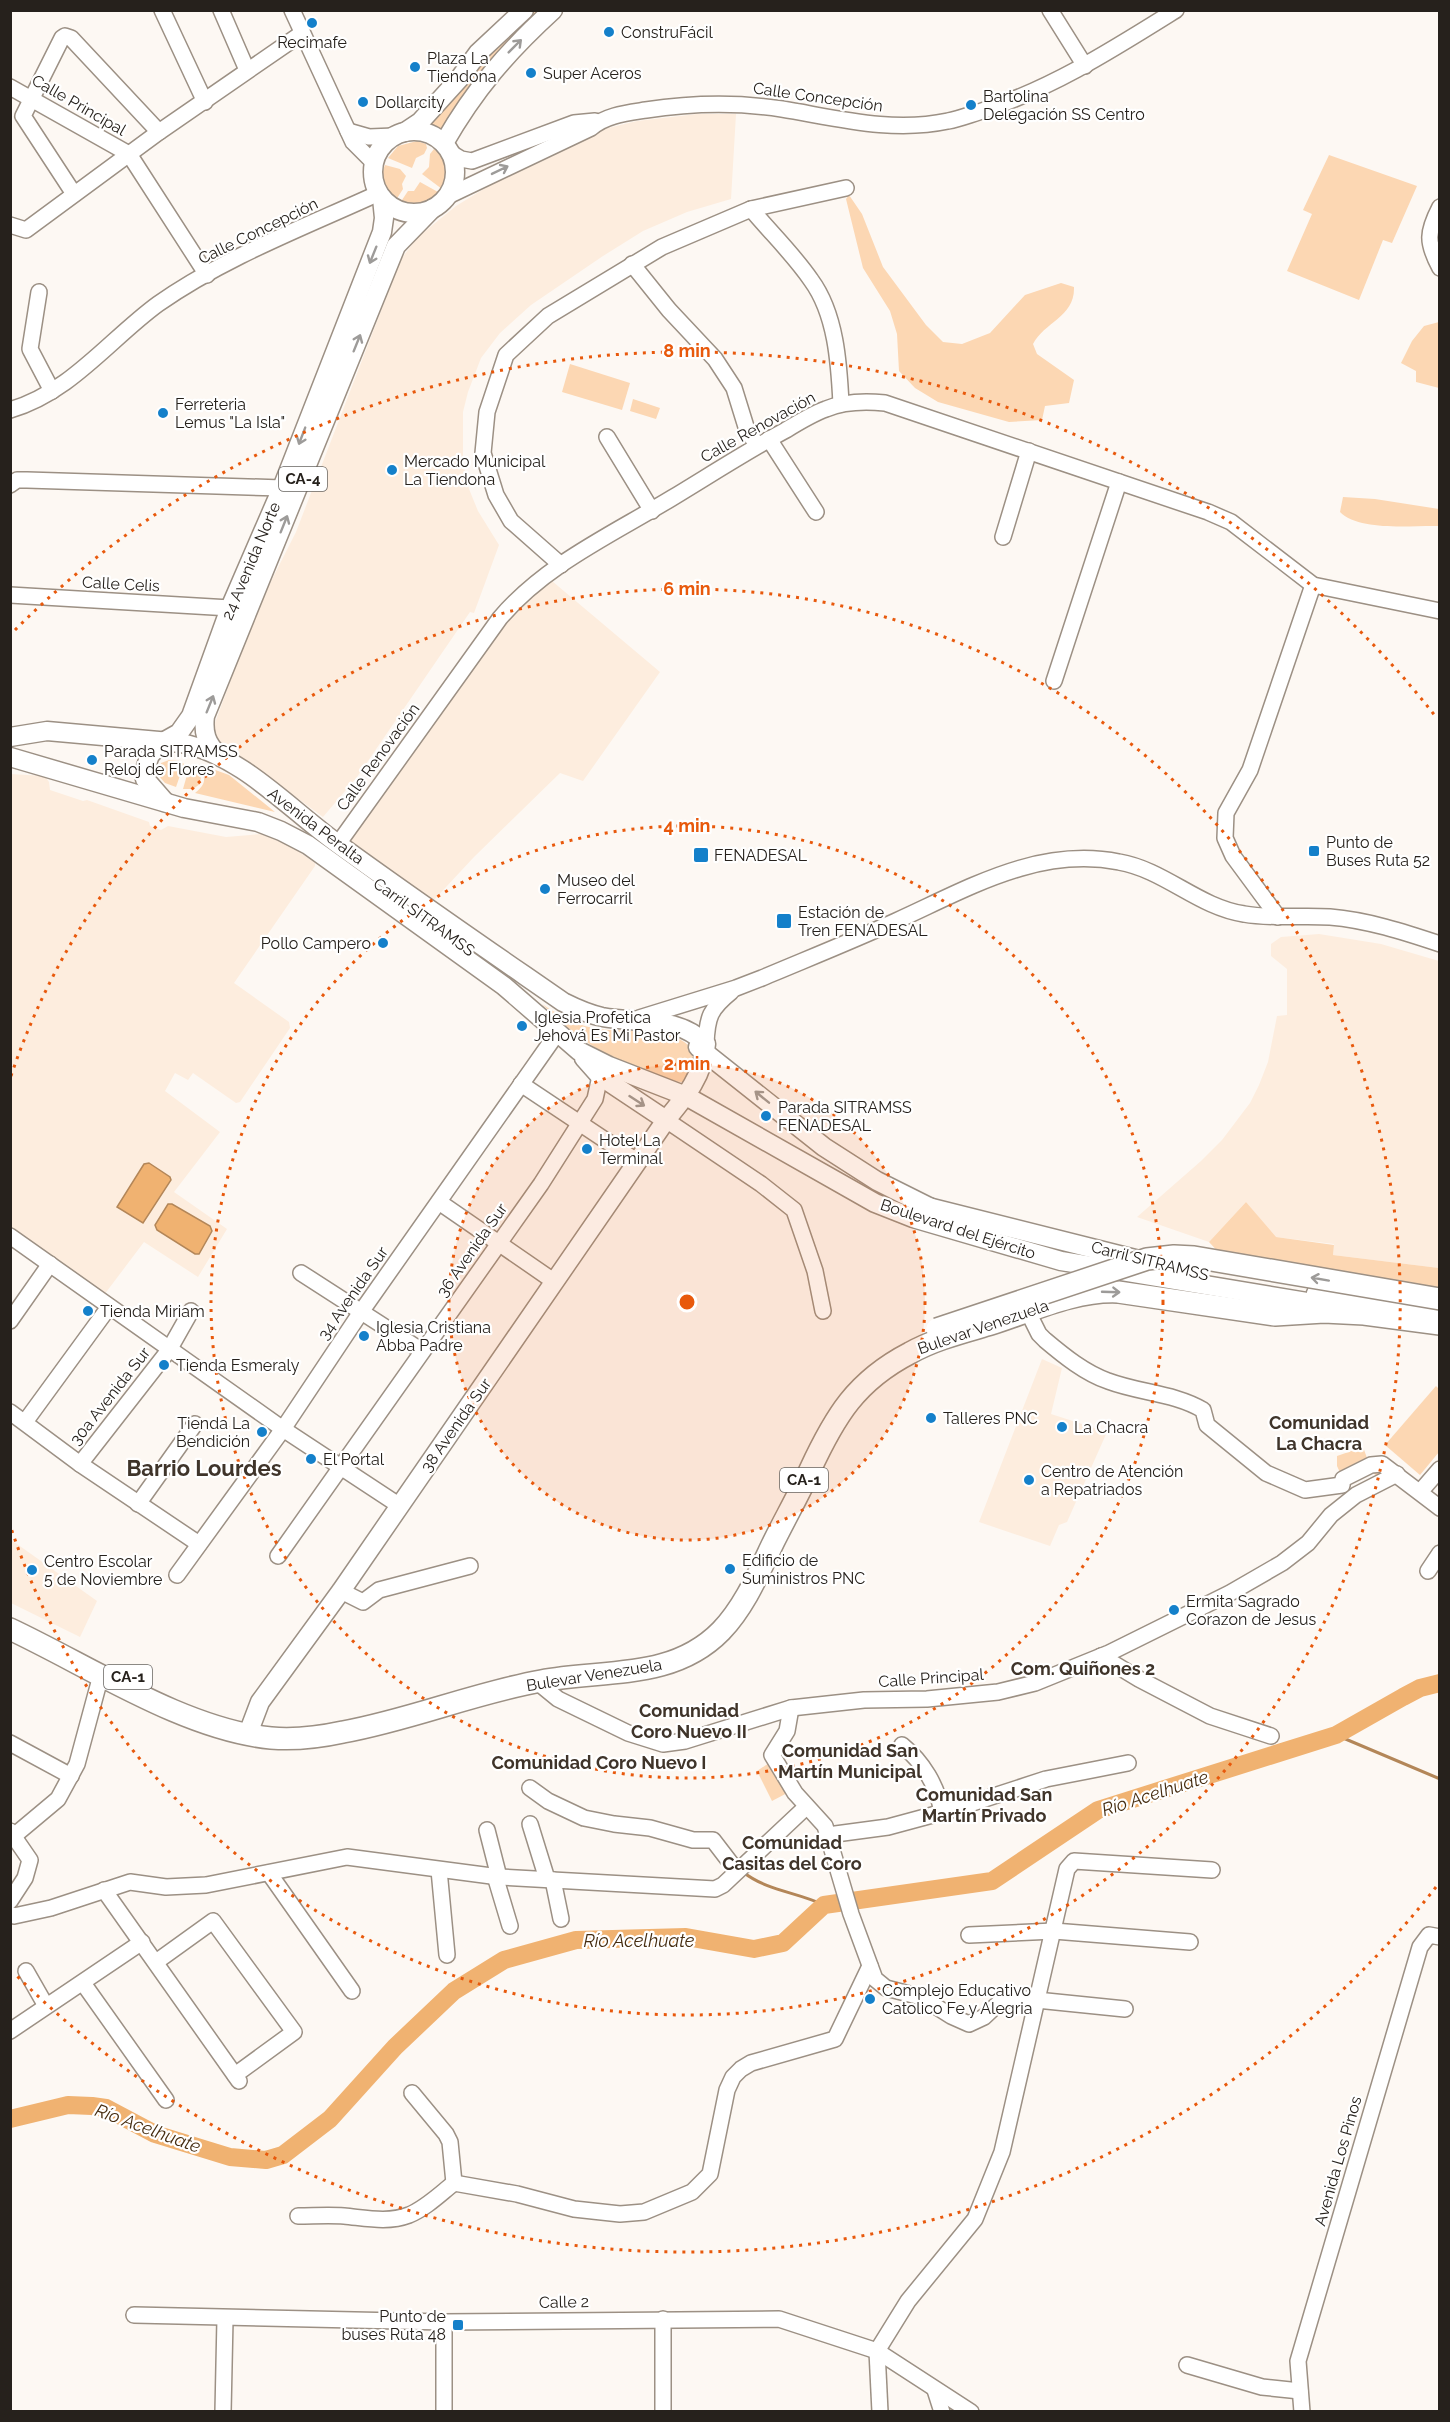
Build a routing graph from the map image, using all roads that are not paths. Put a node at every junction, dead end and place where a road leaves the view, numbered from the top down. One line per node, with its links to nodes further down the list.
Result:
1 (162, 10): 13 (street)
2 (221, 10): 10 (street)
3 (292, 10): 8 (street)
4 (524, 10): 17 (main road)
5 (553, 10): 18 (main road, one-way to 5)
6 (1050, 10): 9 (street)
7 (1176, 10): 9 (street, Calle Concepción)
8 (301, 34): 10 (street); 15 (street)
9 (1085, 66): 14 (street, Calle Concepción)
10 (247, 70): 13 (street)
11 (10, 87): 12 (street, Calle Principal)
12 (31, 98): 16 (street); 19 (street, Calle Principal); 22 (street)
13 (205, 102): 16 (street)
14 (601, 120): 18 (street); 24 (street, Calle Concepción, one-way to 14)
15 (348, 131): 17 (street); 20 (street)
16 (159, 132): 19 (street)
17 (399, 134): 18 (main road); 20 (main road)
18 (448, 148): 24 (main road)
19 (129, 154): 22 (street); 31 (street, Calle Principal)
20 (374, 163): 23 (main road, CA-4)
21 (846, 188): 27 (street)
22 (74, 194): 28 (street)
23 (381, 196): 26 (main road); 31 (street, Calle Concepción); 41 (main road, 24 Avenida Norte / CA-4, one-way to 41)
24 (448, 196): 26 (main road, CA-4)
25 (1440, 207): 30 (street)
26 (432, 209): 53 (main road, 24 Avenida Norte / CA-4, one-way to 26)
27 (751, 209): 29 (street); 34 (street)
28 (17, 228)
29 (632, 264): 37 (street); 45 (street)
30 (1440, 267)
31 (207, 275): 33 (street, Calle Concepción)
32 (39, 292): 33 (street)
33 (52, 391): 35 (street, Calle Concepción)
34 (841, 404): 37 (street, Calle Renovación); 38 (street, Calle Renovación)
35 (10, 410)
36 (607, 437): 42 (street)
37 (763, 442): 42 (street, Calle Renovación); 43 (street)
38 (1029, 452): 39 (street, Calle Renovación); 44 (street)
39 (1119, 482): 46 (street, Calle Renovación); 50 (street)
40 (10, 485): 41 (street)
41 (282, 488): 48 (main road, 24 Avenida Norte / CA-4)
42 (652, 511): 45 (street, Calle Renovación)
43 (816, 512)
44 (1003, 537)
45 (561, 565): 56 (street, Calle Renovación)
46 (1313, 585): 49 (street); 57 (street)
47 (10, 595): 48 (street, Calle Celis)
48 (230, 608): 52 (main road, 24 Avenida Norte / CA-4)
49 (1440, 611)
50 (1054, 681)
51 (13, 734): 52 (main road, Carril SITRAMSS); 52 (main road, Avenida Peralta); 55 (main road, Carril SITRAMSS)
52 (159, 745): 53 (main road, Avenida Peralta); 55 (main road, 24 Avenida Norte); 56 (main road, Carril SITRAMSS)
53 (220, 756): 56 (main road, Avenida Peralta)
54 (10, 757): 55 (main road, Avenida Peralta)
55 (159, 796): 56 (main road, Carril SITRAMSS); 62 (main road, Avenida Peralta)
56 (336, 847): 59 (main road, Carril SITRAMSS); 61 (main road, Avenida Peralta)
57 (1278, 917): 58 (street); 60 (street)
58 (1440, 944)
59 (515, 984): 63 (main road, Carril SITRAMSS); 67 (main road, Carril SITRAMSS)
60 (736, 988): 61 (street); 63 (street)
61 (631, 1020): 63 (main road, Avenida Peralta)
62 (558, 1032): 64 (main road, Avenida Peralta); 66 (street, 34 Avenida Sur)
63 (706, 1048): 67 (main road); 72 (main road, Carril SITRAMSS, one-way to 63)
64 (579, 1051): 65 (main road, Avenida Peralta); 67 (main road, Avenida Peralta)
65 (600, 1076): 68 (main road, Avenida Peralta, one-way to 68); 69 (street, 36 Avenida Sur)
66 (521, 1084): 69 (street); 71 (street, 34 Avenida Sur)
67 (689, 1092): 68 (main road); 72 (main road, Carril SITRAMSS); 85 (main road, Boulevard del Ejército)
68 (666, 1120): 70 (main road, 38 Avenida Sur); 81 (street)
69 (579, 1123): 70 (street); 74 (street, 36 Avenida Sur)
70 (638, 1162): 77 (main road, 38 Avenida Sur)
71 (439, 1202): 74 (street); 82 (street, 34 Avenida Sur)
72 (933, 1209): 84 (main road, Carril SITRAMSS)
73 (10, 1236): 75 (street)
74 (499, 1242): 77 (street); 89 (street, 36 Avenida Sur)
75 (50, 1264): 79 (street); 86 (street)
76 (301, 1273): 82 (street)
77 (555, 1282): 100 (main road, 38 Avenida Sur)
78 (1440, 1299): 116 (highway, Bulevar Venezuela / CA-1, one-way to 116, bridge)
79 (109, 1307): 88 (street); 91 (street)
80 (191, 1311): 88 (street, 30a Avenida Sur)
81 (823, 1311)
82 (361, 1312): 89 (street); 93 (street, 34 Avenida Sur)
83 (1028, 1312): 85 (highway, Bulevar Venezuela / CA-1, one-way to 85); 97 (street); 113 (highway, Bulevar Venezuela / CA-1)
84 (1440, 1313)
85 (1392, 1317): 87 (highway, Boulevard del Ejército / CA-1)
86 (10, 1321)
87 (1440, 1324)
88 (169, 1350): 93 (street); 94 (street, 30a Avenida Sur)
89 (422, 1351): 95 (street, 36 Avenida Sur)
90 (10, 1412): 91 (street)
91 (25, 1422): 94 (street)
92 (195, 1424): 99 (street)
93 (282, 1429): 95 (street); 102 (street, 34 Avenida Sur)
94 (80, 1464): 99 (street)
95 (341, 1467): 100 (street); 104 (street, 36 Avenida Sur)
96 (1440, 1469): 98 (street)
97 (1397, 1474): 98 (street); 111 (street, Calle Principal)
98 (1420, 1492): 101 (street)
99 (138, 1504): 102 (street)
100 (400, 1506): 108 (main road, 38 Avenida Sur)
101 (1440, 1508)
102 (199, 1544): 107 (street, 34 Avenida Sur)
103 (1440, 1553): 106 (street)
104 (278, 1556)
105 (470, 1566): 108 (street)
106 (1428, 1571)
107 (177, 1575)
108 (341, 1591): 116 (main road, 38 Avenida Sur)
109 (10, 1617): 116 (highway, Bulevar Venezuela / CA-1)
110 (10, 1629): 112 (highway, Bulevar Venezuela / CA-1)
111 (1101, 1656): 114 (street, Calle Principal); 117 (street)
112 (101, 1675): 115 (highway, Bulevar Venezuela / CA-1); 122 (street)
113 (536, 1682): 114 (street, Calle Principal); 118 (highway, Bulevar Venezuela / CA-1)
114 (791, 1708): 124 (street)
115 (222, 1727): 116 (highway); 118 (highway, Bulevar Venezuela / CA-1)
116 (250, 1728): 118 (highway)
117 (1272, 1736)
118 (275, 1738)
119 (10, 1743): 122 (street)
120 (902, 1744): 125 (street)
121 (1128, 1763): 125 (street)
122 (71, 1776): 128 (street)
123 (530, 1788): 131 (street)
124 (806, 1807): 129 (street); 131 (street)
125 (942, 1812): 129 (street)
126 (530, 1824): 135 (street)
127 (488, 1830): 134 (street)
128 (13, 1833): 137 (street)
129 (828, 1835): 148 (street)
130 (439, 1870): 133 (street); 134 (street); 146 (street)
131 (736, 1870): 135 (street)
132 (1212, 1870): 141 (street)
133 (269, 1873): 136 (street); 151 (street)
134 (497, 1876): 135 (street); 140 (street)
135 (550, 1880): 139 (street)
136 (104, 1890): 138 (street); 144 (street)
137 (10, 1901)
138 (10, 1914)
139 (561, 1919)
140 (510, 1926)
141 (1054, 1931): 142 (street); 145 (street); 152 (street)
142 (969, 1935)
143 (1440, 1937): 167 (street, Avenida Los Pinos)
144 (142, 1942): 147 (street); 150 (street)
145 (1190, 1942)
146 (447, 1955)
147 (156, 1962): 147 (street)
148 (870, 1966): 152 (street); 158 (street)
149 (26, 1971): 153 (street)
150 (83, 1983): 153 (street); 157 (street)
151 (352, 1991)
152 (1036, 2000): 154 (street); 164 (street)
153 (46, 2006): 155 (street)
154 (1125, 2009)
155 (10, 2031)
156 (412, 2093): 158 (street)
157 (166, 2100)
158 (454, 2183): 159 (street)
159 (298, 2216)
160 (134, 2315): 161 (street, Calle 2)
161 (225, 2319): 163 (street, Calle 2); 168 (street)
162 (663, 2319): 163 (street, Calle 2); 164 (street, Calle 2); 170 (street)
163 (444, 2322): 169 (street)
164 (877, 2351): 166 (street, Calle 2); 171 (street)
165 (1187, 2365): 167 (street)
166 (935, 2390): 172 (street); 173 (street, Calle 2)
167 (1300, 2391): 174 (street, Avenida Los Pinos)
168 (223, 2412)
169 (444, 2412)
170 (663, 2412)
171 (880, 2412)
172 (942, 2412)
173 (971, 2412)
174 (1302, 2412)

